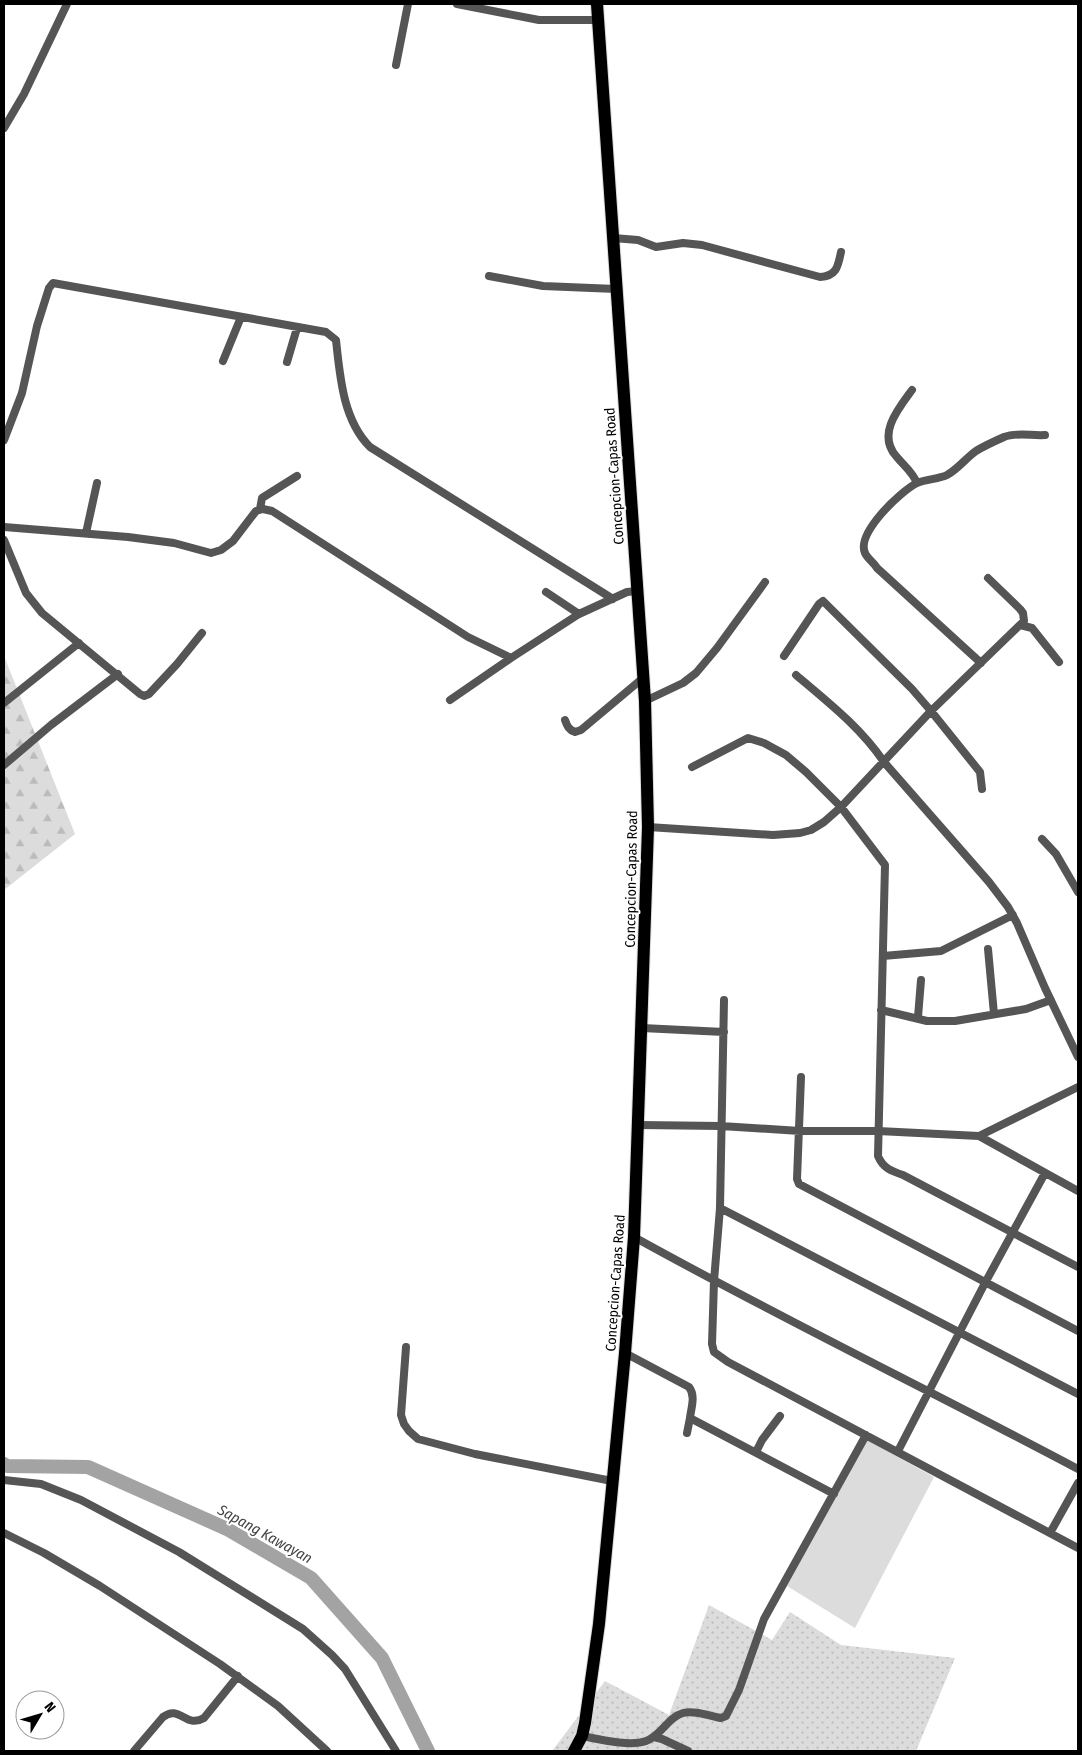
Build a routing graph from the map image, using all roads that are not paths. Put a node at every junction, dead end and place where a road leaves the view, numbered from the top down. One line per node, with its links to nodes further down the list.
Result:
1 (66, 4): 7 (street)
2 (408, 4): 6 (street)
3 (457, 4): 5 (street)
4 (598, 4): 5 (main road, Concepcion-Capas Road)
5 (599, 20): 8 (main road, Concepcion-Capas Road)
6 (396, 66)
7 (4, 128)
8 (612, 238): 9 (street); 11 (main road, Concepcion-Capas Road)
9 (841, 252)
10 (489, 276): 11 (street)
11 (616, 289): 28 (main road, Concepcion-Capas Road)
12 (241, 317): 13 (street); 14 (street); 18 (street)
13 (297, 328): 15 (street); 30 (street)
14 (223, 361)
15 (287, 362)
16 (912, 390): 21 (street)
17 (1046, 435): 21 (street)
18 (4, 440)
19 (297, 476): 22 (street)
20 (97, 483): 24 (street)
21 (917, 483): 38 (street)
22 (260, 509): 24 (street); 36 (street)
23 (4, 527): 24 (street)
24 (86, 533)
25 (4, 540): 34 (street)
26 (988, 578): 32 (street)
27 (765, 582): 43 (street)
28 (637, 590): 30 (street); 41 (main road, Concepcion-Capas Road)
29 (546, 592): 31 (street)
30 (613, 599): 31 (street)
31 (579, 614): 36 (street)
32 (1020, 625): 37 (street); 38 (street)
33 (202, 632): 39 (street)
34 (79, 643): 39 (street); 44 (street)
35 (784, 656): 45 (street)
36 (511, 658): 42 (street)
37 (1059, 662)
38 (981, 663): 45 (street)
39 (118, 674): 48 (street)
40 (796, 675): 47 (street)
41 (644, 678): 43 (main road, Concepcion-Capas Road); 46 (street)
42 (450, 700)
43 (645, 701): 52 (main road, Concepcion-Capas Road)
44 (4, 703)
45 (931, 711): 47 (street); 50 (street)
46 (565, 720)
47 (884, 762): 51 (street); 55 (street)
48 (4, 764)
49 (692, 766): 51 (street)
50 (982, 789)
51 (841, 807): 52 (street); 57 (street)
52 (648, 827): 64 (main road, Concepcion-Capas Road)
53 (1042, 839): 54 (street)
54 (1078, 892)
55 (1013, 915): 57 (street); 60 (street)
56 (988, 949): 62 (street)
57 (883, 956): 61 (street)
58 (921, 980): 63 (street)
59 (724, 1000): 65 (street)
60 (1051, 1000): 62 (street); 66 (street)
61 (881, 1010): 63 (street); 72 (street)
62 (994, 1014): 63 (street)
63 (918, 1017)
64 (642, 1028): 65 (street); 69 (main road, Concepcion-Capas Road)
65 (724, 1032): 70 (street)
66 (1078, 1057)
67 (801, 1077): 71 (street)
68 (1078, 1087): 73 (street)
69 (638, 1125): 70 (street); 78 (main road, Concepcion-Capas Road)
70 (721, 1126): 71 (street); 76 (street)
71 (800, 1131): 72 (street); 81 (street)
72 (878, 1131): 73 (street); 77 (street)
73 (979, 1136): 74 (street)
74 (1045, 1174): 75 (street); 77 (street)
75 (1078, 1191)
76 (720, 1208): 80 (street); 83 (street)
77 (1012, 1234): 79 (street); 81 (street)
78 (634, 1237): 80 (street); 85 (main road, Concepcion-Capas Road)
79 (1078, 1267)
80 (714, 1281): 86 (street); 91 (street)
81 (985, 1283): 82 (street); 83 (street)
82 (1078, 1331)
83 (960, 1332): 86 (street); 87 (street)
84 (406, 1346): 96 (street)
85 (625, 1353): 89 (street); 96 (main road, Concepcion-Capas Road)
86 (929, 1392): 93 (street); 94 (street)
87 (1078, 1394)
88 (780, 1416): 92 (street)
89 (690, 1418): 90 (street); 92 (street)
90 (687, 1433)
91 (866, 1435): 93 (street); 98 (street)
92 (756, 1452): 98 (street)
93 (898, 1452): 100 (street)
94 (1078, 1469)
95 (4, 1480): 107 (street)
96 (612, 1481): 103 (main road, Concepcion-Capas Road)
97 (1078, 1483): 100 (street)
98 (834, 1494): 104 (street)
99 (4, 1533): 102 (street)
100 (1050, 1533): 101 (street)
101 (1078, 1548)
102 (238, 1676): 105 (street); 106 (street)
103 (582, 1736): 104 (street); 108 (main road, Concepcion-Capas Road)
104 (654, 1737): 109 (street)
105 (134, 1751)
106 (327, 1751)
107 (396, 1751)
108 (574, 1751)
109 (688, 1751)

